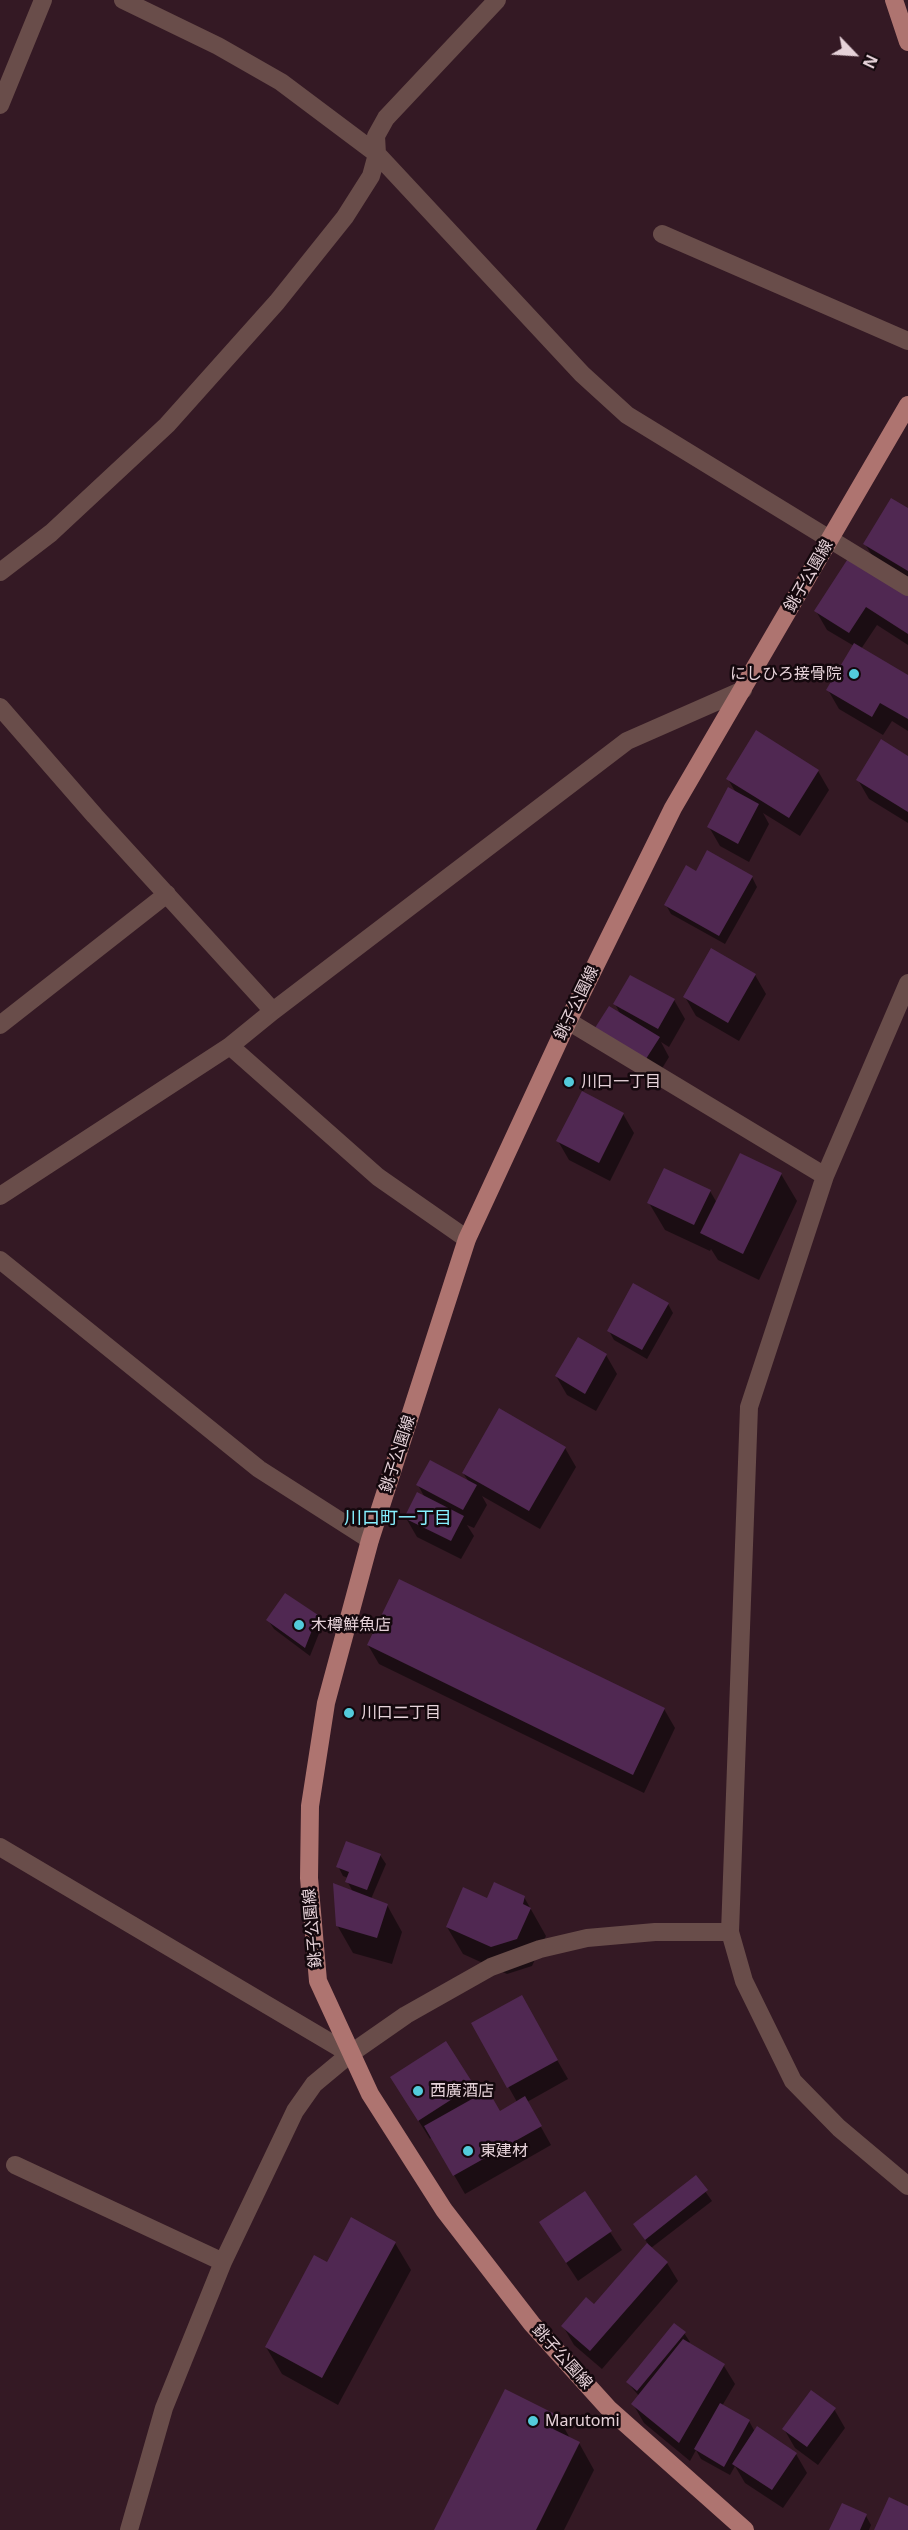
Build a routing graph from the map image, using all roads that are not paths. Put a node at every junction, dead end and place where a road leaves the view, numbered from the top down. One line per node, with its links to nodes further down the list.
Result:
1 (43, 0): 6 (street)
2 (123, 0): 7 (street)
3 (497, 0): 7 (street)
4 (894, 0): 5 (main road)
5 (908, 42)
6 (0, 105)
7 (377, 154): 11 (street); 12 (street)
8 (662, 234): 9 (street)
9 (908, 341)
10 (908, 405): 11 (main road, 銚子公園線)
11 (830, 541): 13 (street); 14 (main road, 銚子公園線)
12 (0, 572)
13 (908, 587)
14 (743, 690): 18 (street); 19 (main road, 銚子公園線)
15 (0, 707): 16 (street)
16 (167, 894): 18 (street); 20 (street)
17 (908, 983): 22 (street)
18 (273, 1011): 21 (street)
19 (568, 1021): 22 (street); 24 (main road, 銚子公園線)
20 (0, 1025)
21 (230, 1046): 23 (street); 24 (street)
22 (825, 1176): 28 (street)
23 (0, 1196)
24 (467, 1239): 26 (main road, 銚子公園線)
25 (0, 1260): 26 (street)
26 (370, 1540): 29 (main road, 銚子公園線)
27 (0, 1847): 29 (street)
28 (730, 1932): 29 (street); 31 (street)
29 (350, 2054): 32 (street); 34 (main road, 銚子公園線)
30 (15, 2165): 32 (street)
31 (908, 2186)
32 (223, 2262): 33 (street)
33 (129, 2530)
34 (745, 2530)

